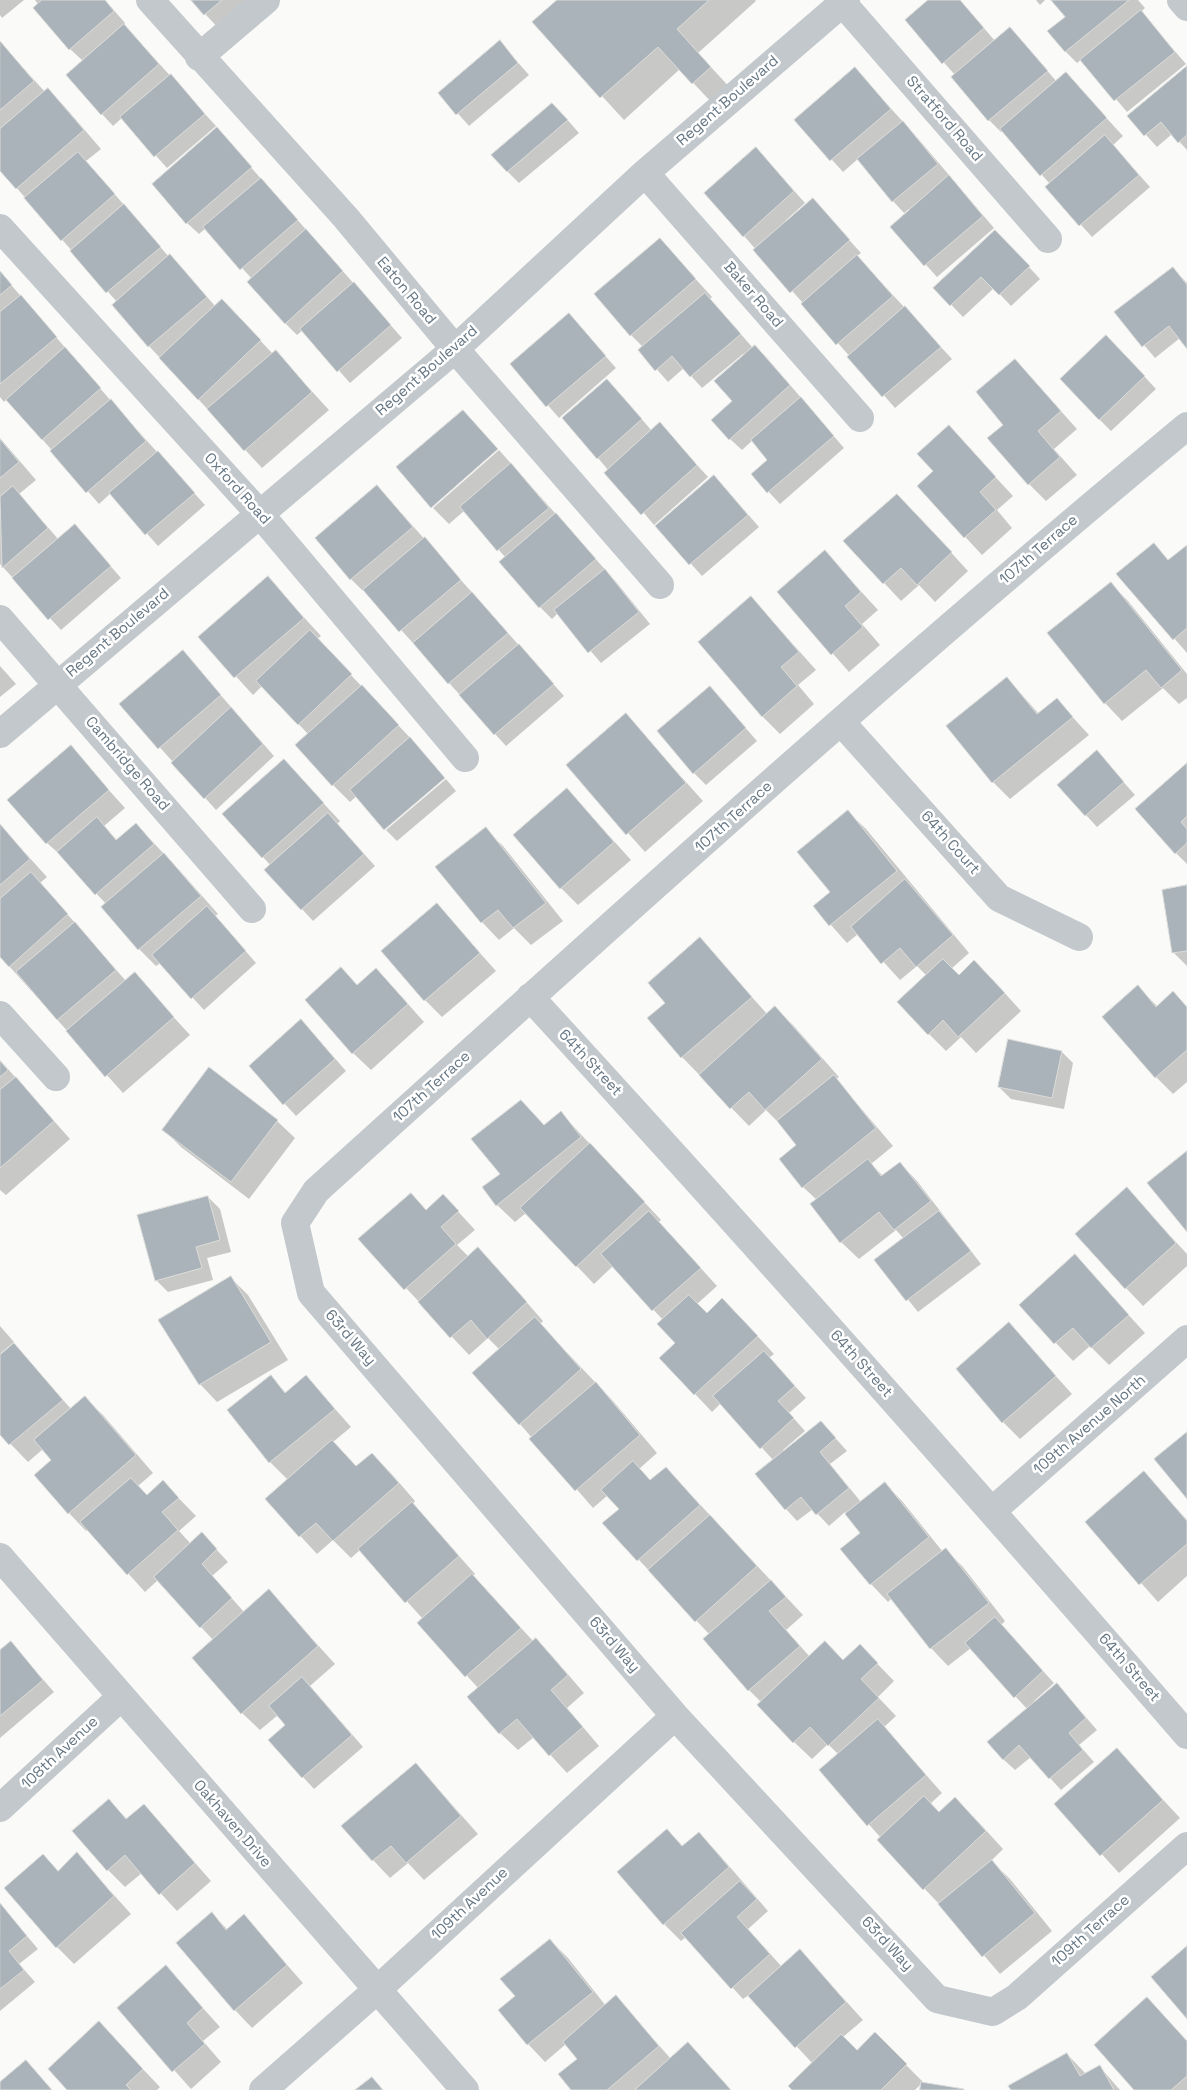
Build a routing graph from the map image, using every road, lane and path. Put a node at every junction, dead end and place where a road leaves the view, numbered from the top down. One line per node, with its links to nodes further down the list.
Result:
1 (150, 0): 6 (street, Eaton Road)
2 (266, 0): 6 (street)
3 (1181, 0): 5 (street)
4 (843, 1): 7 (street, Regent Boulevard); 9 (street, Stratford Road)
5 (1187, 7)
6 (199, 57): 10 (street, Eaton Road)
7 (645, 173): 10 (street, Regent Boulevard); 11 (street, Baker Road)
8 (0, 228): 13 (street, Oxford Road)
9 (1048, 239)
10 (454, 349): 13 (street, Regent Boulevard); 14 (street, Eaton Road)
11 (860, 418)
12 (1187, 426): 17 (street, 107th Terrace)
13 (259, 513): 16 (street, Regent Boulevard); 19 (street, Oxford Road)
14 (660, 584)
15 (0, 619): 16 (street, Cambridge Road)
16 (58, 684): 18 (street, Regent Boulevard); 20 (street, Cambridge Road)
17 (841, 722): 21 (street, 64th Court); 22 (street, 107th Terrace)
18 (0, 734)
19 (465, 758)
20 (252, 910)
21 (1079, 937)
22 (530, 998): 25 (street, 107th Terrace); 27 (street, 64th Street)
23 (0, 1015): 24 (street)
24 (56, 1077)
25 (295, 1222): 30 (street, 63rd Way)
26 (1187, 1339): 27 (street, 109th Avenue North)
27 (992, 1511): 31 (street, 64th Street)
28 (0, 1556): 29 (street, Oakhaven Drive)
29 (121, 1697): 32 (street, 108th Avenue); 34 (street, Oakhaven Drive)
30 (675, 1716): 34 (street, 109th Avenue); 35 (street, 63rd Way)
31 (1187, 1735)
32 (0, 1808)
33 (1187, 1846): 35 (street, 109th Terrace)
34 (378, 1989): 36 (street, 109th Avenue); 37 (street, Oakhaven Drive)
35 (993, 2012)
36 (263, 2090)
37 (465, 2090)

